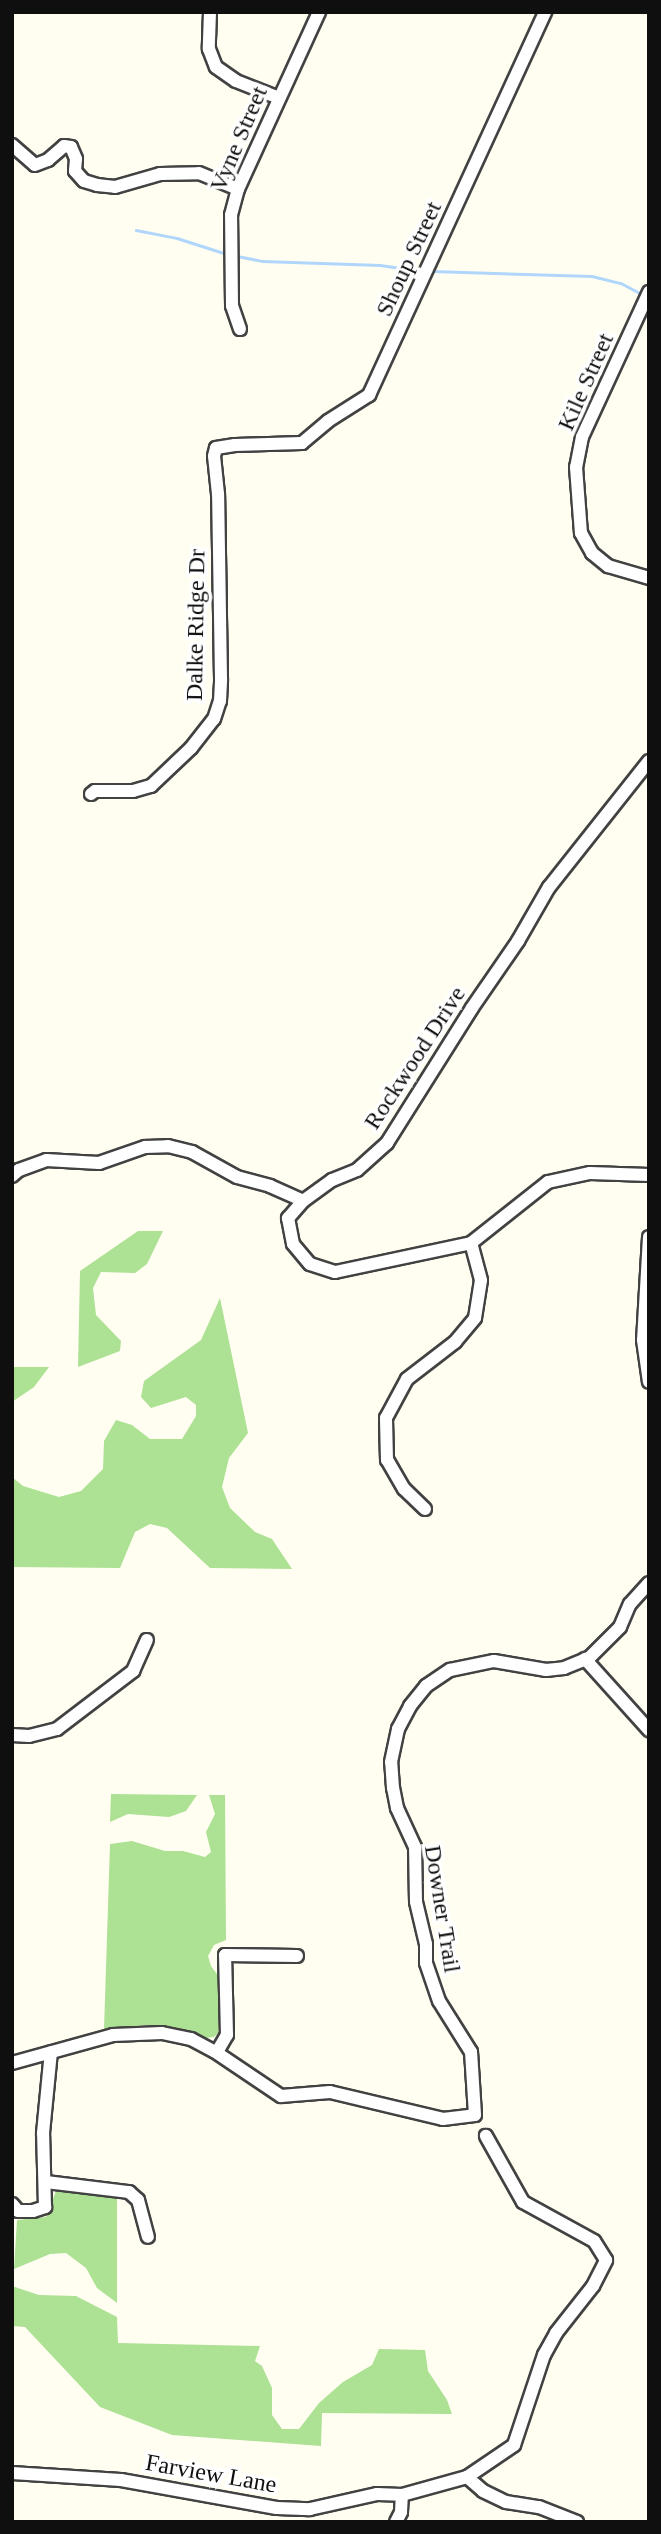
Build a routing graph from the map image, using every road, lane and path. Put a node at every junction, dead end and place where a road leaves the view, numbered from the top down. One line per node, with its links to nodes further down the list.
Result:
1 (210, 12): 4 (street)
2 (319, 12): 4 (street, Vyne Street)
3 (545, 12): 9 (street, Shoup Street)
4 (278, 98): 6 (street, Vyne Street)
5 (12, 145): 6 (street)
6 (238, 189): 8 (street, Vyne Street)
7 (649, 292): 10 (street, Kile Street)
8 (240, 329)
9 (245, 445): 12 (street, Dalke Ridge Dr)
10 (649, 578)
11 (649, 761): 15 (street, Rockwood Drive)
12 (91, 794)
13 (649, 1175): 17 (street)
14 (12, 1176): 15 (street)
15 (303, 1201): 17 (street)
16 (649, 1237): 18 (street)
17 (471, 1243): 20 (street)
18 (647, 1295): 19 (street)
19 (649, 1382)
20 (425, 1509)
21 (649, 1583): 23 (street, Downer Trail)
22 (147, 1640): 25 (street)
23 (585, 1659): 24 (street); 28 (street, Downer Trail)
24 (649, 1730)
25 (12, 1735)
26 (297, 1956): 28 (street)
27 (51, 2052): 28 (street); 29 (street); 31 (street)
28 (217, 2052)
29 (12, 2063)
30 (486, 2136): 35 (street)
31 (46, 2182): 32 (street); 33 (street)
32 (12, 2204)
33 (148, 2237)
34 (12, 2473): 36 (street, Farview Lane)
35 (467, 2477): 36 (street); 38 (street)
36 (402, 2495): 37 (street)
37 (396, 2522)
38 (577, 2522)

